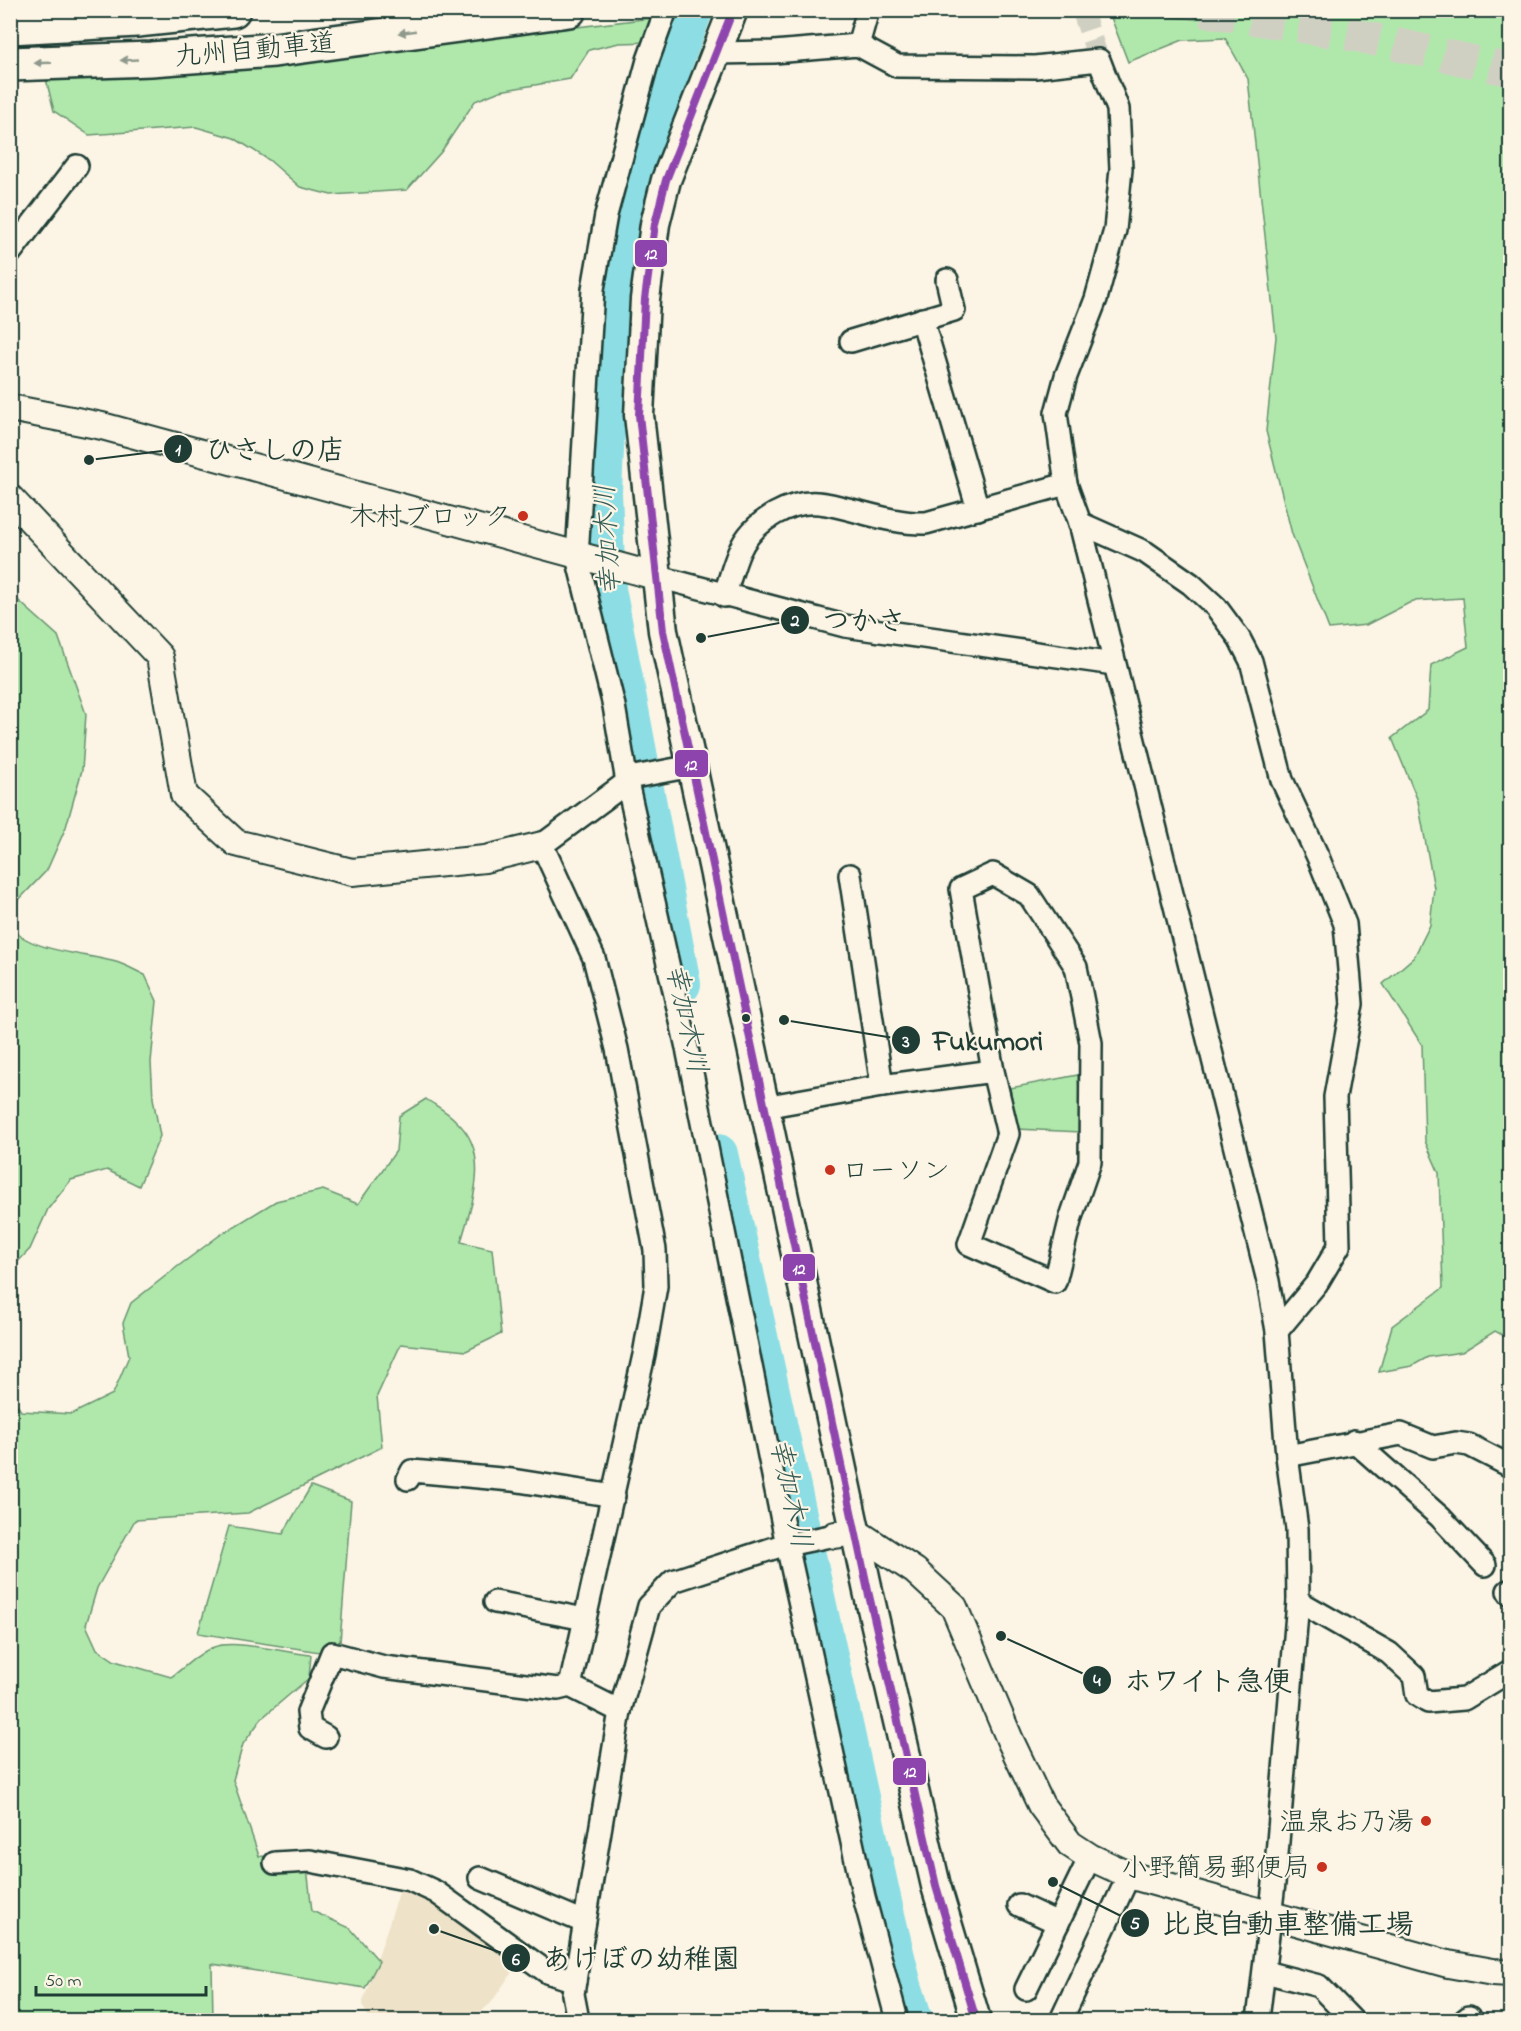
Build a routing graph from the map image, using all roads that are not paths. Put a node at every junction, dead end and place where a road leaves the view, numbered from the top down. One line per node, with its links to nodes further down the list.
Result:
1 (232, 10): 6 (highway, 九州自動車道)
2 (569, 10): 9 (highway, 九州自動車道, one-way to 9)
3 (666, 10): 20 (street)
4 (733, 10): 8 (main road)
5 (868, 10): 7 (street)
6 (10, 27)
7 (858, 45): 8 (street); 16 (street)
8 (716, 53): 21 (main road)
9 (10, 64)
10 (77, 166): 11 (street)
11 (10, 253)
12 (947, 280): 13 (street)
13 (922, 320): 14 (street); 18 (street)
14 (851, 340)
15 (10, 408): 20 (street)
16 (1066, 484): 18 (street); 19 (street)
17 (10, 498): 26 (street)
18 (978, 509): 22 (street)
19 (1080, 523): 23 (street); 31 (street)
20 (585, 559): 21 (street); 25 (street)
21 (645, 573): 22 (street); 24 (main road)
22 (724, 596): 23 (street)
23 (1114, 664): 31 (street)
24 (681, 768): 25 (street); 30 (main road)
25 (631, 779): 26 (street); 38 (street)
26 (542, 845): 36 (street)
27 (850, 875): 29 (street)
28 (993, 1071): 28 (street); 29 (street)
29 (882, 1086): 30 (street)
30 (764, 1107): 37 (main road)
31 (1277, 1331): 33 (street)
32 (1354, 1442): 33 (street); 34 (street); 39 (street)
33 (1287, 1456): 40 (street)
34 (1510, 1466)
35 (408, 1479): 36 (street)
36 (614, 1496): 42 (street)
37 (845, 1534): 38 (street); 47 (street); 61 (main road)
38 (790, 1545): 45 (street); 60 (street)
39 (1485, 1565)
40 (1298, 1600): 43 (street); 52 (street)
41 (495, 1602): 42 (street)
42 (585, 1619): 44 (street)
43 (1510, 1671)
44 (570, 1686): 45 (street); 46 (street)
45 (620, 1711): 53 (street)
46 (326, 1737)
47 (1090, 1857): 49 (street); 54 (street)
48 (275, 1863): 57 (street)
49 (1129, 1875): 52 (street); 62 (street)
50 (480, 1878): 53 (street)
51 (1019, 1905): 54 (street)
52 (1271, 1915): 55 (street); 56 (street)
53 (584, 1922): 57 (street)
54 (1058, 1923): 58 (street)
55 (1265, 1972): 63 (street); 64 (street)
56 (1510, 1973)
57 (575, 1981): 59 (street)
58 (1026, 1989)
59 (578, 2020)
60 (897, 2020)
61 (976, 2020)
62 (1061, 2020)
63 (1258, 2020)
64 (1353, 2020)

